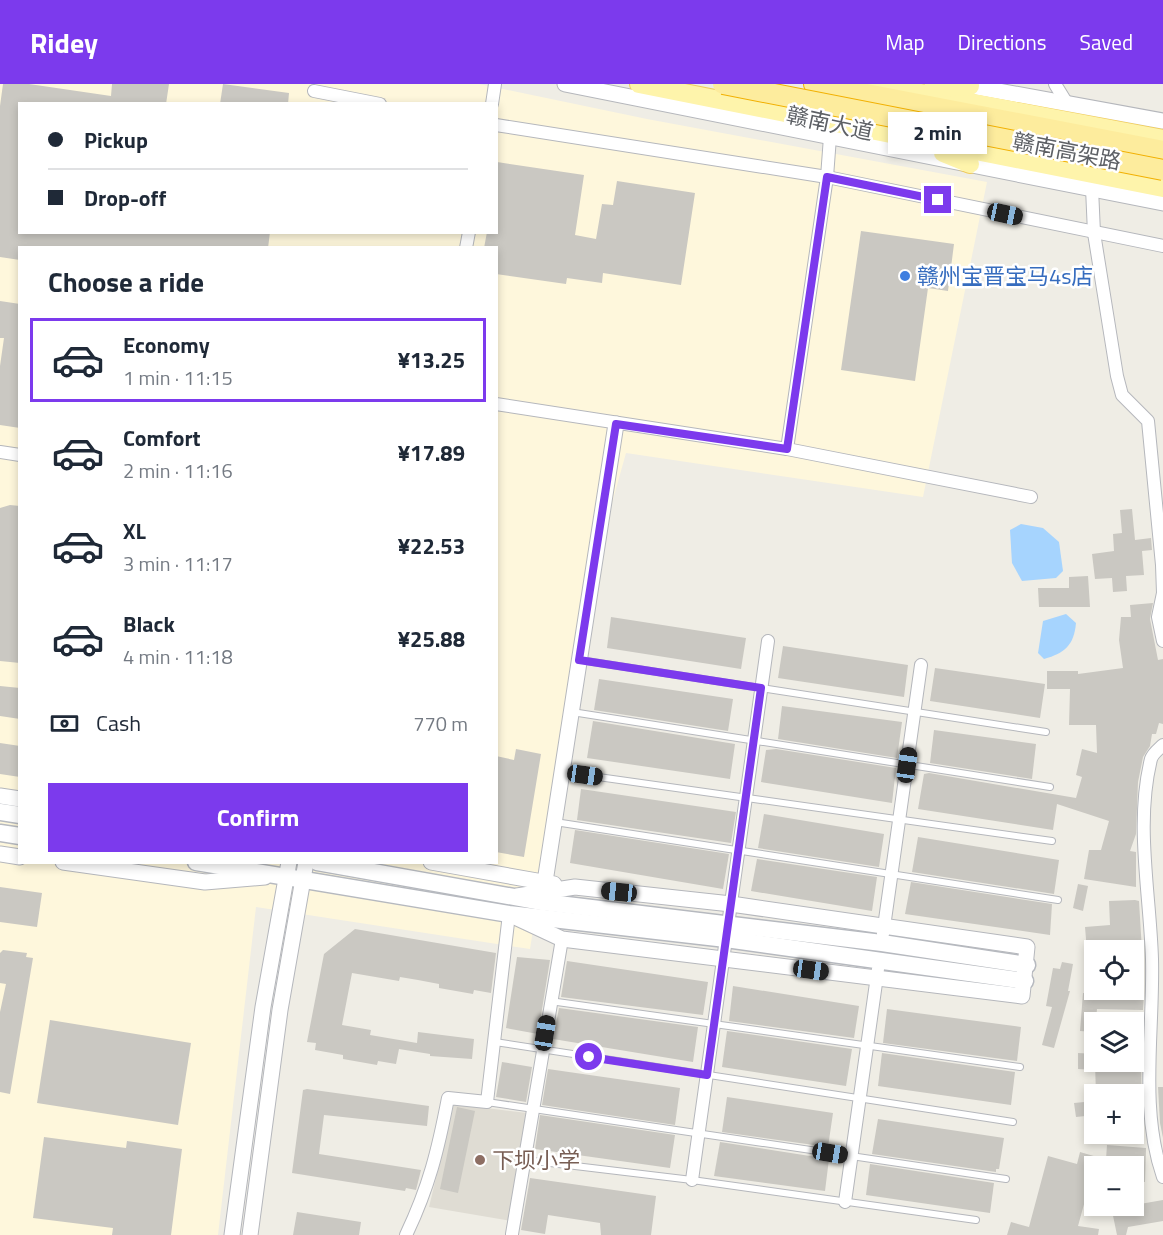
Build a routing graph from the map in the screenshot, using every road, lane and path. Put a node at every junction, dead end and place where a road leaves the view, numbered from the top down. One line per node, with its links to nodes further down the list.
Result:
1 (495, 84): 13 (street)
2 (565, 84): 18 (street)
3 (639, 84): 15 (main road, 赣南大道)
4 (723, 84): 23 (highway, 赣南高架路, bridge)
5 (742, 84): 15 (main road)
6 (814, 84): 21 (highway, 赣南高架路)
7 (873, 84): 10 (main road)
8 (1055, 84): 14 (street)
9 (965, 85): 10 (main road); 14 (street)
10 (900, 89): 19 (main road)
11 (314, 91): 12 (street)
12 (370, 102)
13 (492, 102)
14 (1066, 102): 16 (street)
15 (738, 103): 20 (main road, 赣南大道)
16 (1163, 121)
17 (498, 125): 24 (street)
18 (830, 137): 22 (street); 24 (street)
19 (1163, 139)
20 (911, 140): 22 (main road); 26 (main road, 赣南大道)
21 (1163, 151)
22 (970, 165): 25 (street)
23 (1163, 170)
24 (827, 177): 28 (street); 32 (street)
25 (1092, 188): 27 (street); 28 (street)
26 (1163, 188)
27 (1163, 203)
28 (1094, 233): 29 (street); 37 (street)
29 (1163, 246)
30 (498, 404): 31 (street)
31 (616, 424): 32 (street); 38 (street)
32 (787, 449): 35 (street)
33 (0, 452): 34 (street)
34 (18, 455)
35 (1030, 497)
36 (768, 641): 40 (street)
37 (1163, 641)
38 (579, 660): 40 (lane); 41 (street)
39 (921, 665): 42 (street)
40 (761, 688): 42 (lane); 44 (street)
41 (571, 712): 44 (lane); 47 (street)
42 (914, 712): 43 (lane); 46 (street)
43 (1046, 732)
44 (754, 741): 46 (lane); 50 (street)
45 (1163, 745): 95 (street)
46 (907, 765): 48 (lane); 54 (street)
47 (562, 772): 50 (lane); 55 (street)
48 (1050, 787)
49 (0, 796): 51 (street)
50 (746, 798): 54 (lane); 59 (street)
51 (18, 799)
52 (0, 812): 53 (main road)
53 (18, 815)
54 (899, 819): 58 (lane); 68 (street)
55 (555, 822): 59 (lane); 69 (street)
56 (0, 833): 57 (main road)
57 (18, 836)
58 (1052, 841)
59 (738, 850): 68 (lane); 71 (street)
60 (0, 854): 61 (street)
61 (18, 857)
62 (77, 864): 66 (street)
63 (222, 864): 66 (main road)
64 (329, 864): 69 (main road)
65 (439, 864): 69 (street)
66 (288, 869): 67 (main road); 101 (street)
67 (305, 871): 72 (main road); 102 (street)
68 (891, 874): 70 (lane); 73 (street)
69 (544, 892): 71 (street); 74 (main road)
70 (1058, 900)
71 (731, 904): 73 (street); 74 (street)
72 (510, 914): 74 (main road); 75 (street); 83 (street)
73 (884, 925): 76 (street); 79 (street)
74 (727, 931): 76 (main road); 77 (street); 78 (main road)
75 (562, 939): 77 (street); 81 (street)
76 (882, 943): 78 (street); 79 (main road)
77 (723, 958): 80 (street); 82 (street)
78 (879, 962): 79 (main road); 80 (street)
79 (1025, 978): 80 (street)
80 (876, 980): 84 (street)
81 (550, 1001): 82 (lane); 85 (street)
82 (714, 1024): 84 (lane); 87 (street)
83 (495, 1042): 85 (lane); 89 (street)
84 (867, 1045): 86 (lane); 88 (street)
85 (542, 1049): 87 (lane); 90 (street)
86 (1020, 1067)
87 (707, 1075): 88 (lane); 92 (street)
88 (860, 1098): 91 (lane); 93 (street)
89 (487, 1102): 90 (lane); 103 (street)
90 (533, 1108): 92 (lane); 94 (street)
91 (1012, 1122)
92 (699, 1133): 93 (lane); 97 (street)
93 (851, 1156): 96 (lane); 98 (street)
94 (525, 1160): 97 (lane); 100 (street)
95 (1163, 1177)
96 (1006, 1179)
97 (692, 1180): 98 (lane)
98 (845, 1202): 99 (lane)
99 (976, 1220)
100 (512, 1234)
101 (232, 1235)
102 (250, 1235)
103 (406, 1235)

